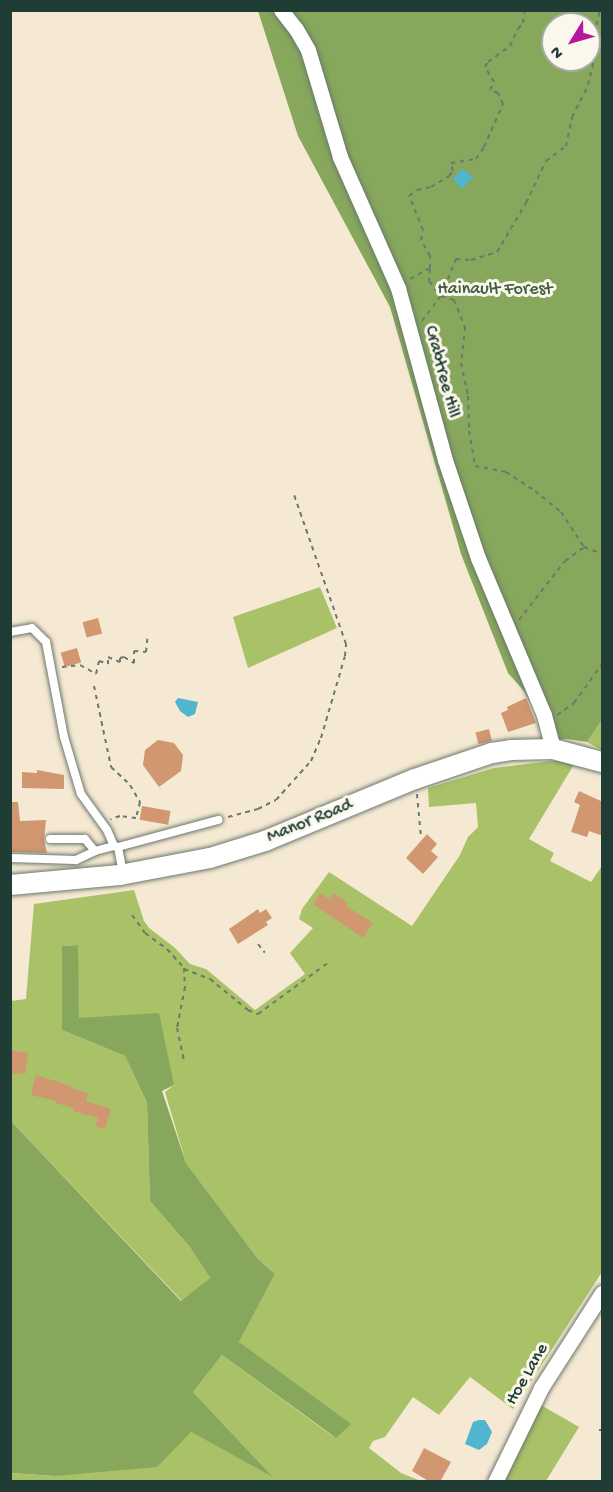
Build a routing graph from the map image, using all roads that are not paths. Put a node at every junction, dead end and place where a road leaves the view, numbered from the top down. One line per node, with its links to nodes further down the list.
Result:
1 (281, 10): 3 (street, Crabtree Hill)
2 (10, 632): 7 (lane)
3 (553, 749): 4 (street, Manor Road); 10 (street, Manor Road)
4 (603, 762)
5 (218, 820): 7 (lane)
6 (50, 839): 8 (lane)
7 (116, 847): 8 (lane); 10 (lane)
8 (94, 851): 9 (lane)
9 (10, 858)
10 (123, 874): 11 (street, Manor Road)
11 (10, 885)
12 (603, 1293): 13 (street, Hoe Lane)
13 (495, 1482)

